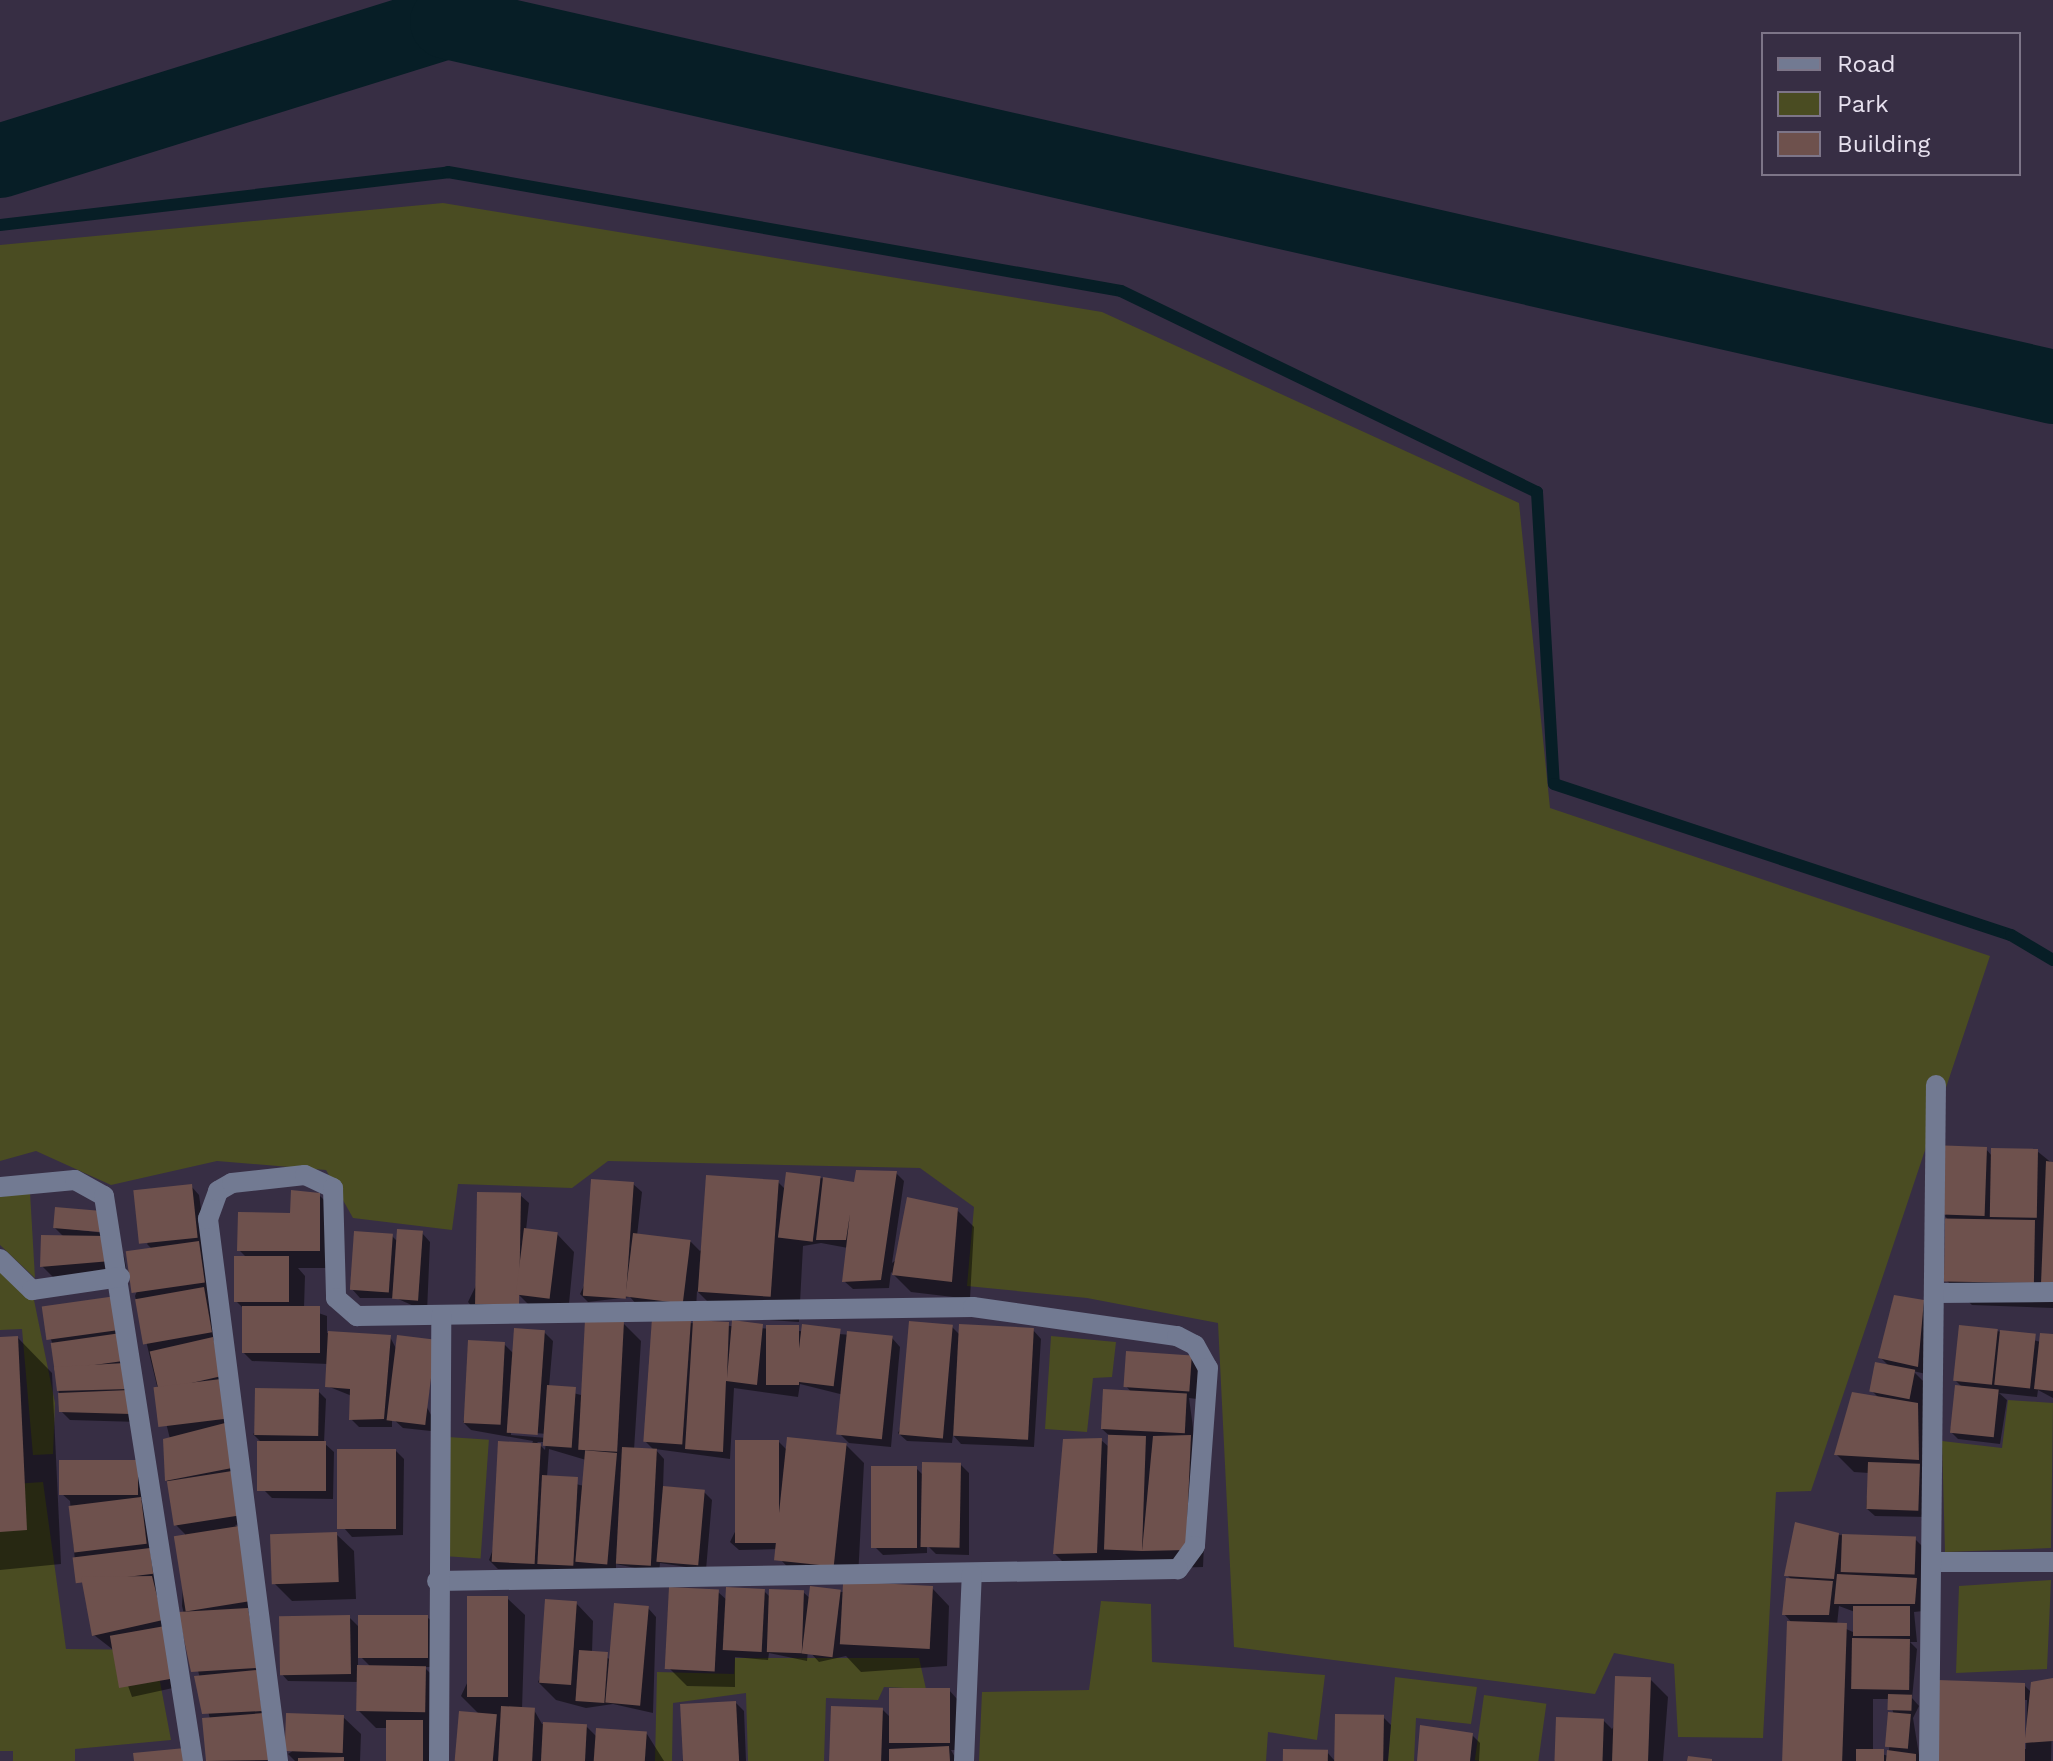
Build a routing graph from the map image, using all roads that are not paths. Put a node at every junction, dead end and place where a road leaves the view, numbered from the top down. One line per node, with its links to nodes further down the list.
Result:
1 (1936, 1085): 6 (street)
2 (0, 1187): 4 (street)
3 (0, 1259): 4 (street)
4 (120, 1277): 12 (street)
5 (2053, 1292): 6 (street)
6 (1935, 1293): 8 (street)
7 (441, 1315): 10 (street); 11 (street); 13 (street)
8 (1933, 1562): 9 (street); 16 (street)
9 (2053, 1562)
10 (972, 1574): 11 (street); 15 (street)
11 (437, 1581): 14 (street)
12 (193, 1761)
13 (278, 1761)
14 (439, 1761)
15 (964, 1761)
16 (1929, 1761)

